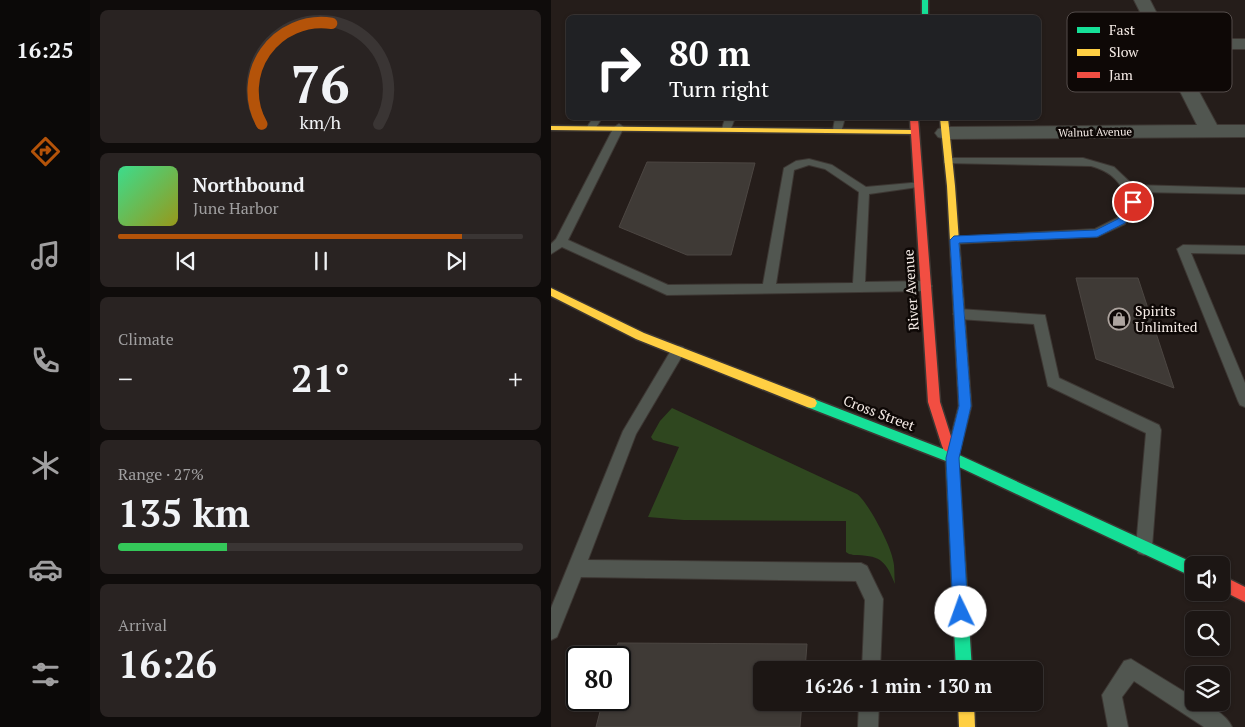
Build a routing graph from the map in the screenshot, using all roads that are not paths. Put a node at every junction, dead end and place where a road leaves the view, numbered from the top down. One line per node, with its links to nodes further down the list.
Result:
1 (925, 0): 4 (main road)
2 (1142, 0): 3 (street)
3 (1148, 12)
4 (925, 15)
5 (1232, 44): 6 (street)
6 (1245, 44)
7 (1190, 92): 16 (street)
8 (840, 120): 15 (lane)
9 (914, 120): 18 (main road, River Avenue)
10 (595, 122): 13 (main road); 14 (main road)
11 (729, 123): 13 (main road); 15 (main road)
12 (944, 125): 16 (street, Walnut Avenue); 19 (main road, River Avenue)
13 (619, 127): 25 (lane)
14 (551, 128)
15 (838, 130): 18 (main road)
16 (1210, 131): 17 (street, Walnut Avenue)
17 (1245, 131)
18 (914, 132): 20 (main road, River Avenue)
19 (948, 160): 21 (lane); 24 (main road, River Avenue)
20 (918, 184): 23 (lane); 28 (main road, River Avenue)
21 (1130, 188): 22 (lane); 24 (lane)
22 (1245, 191)
23 (864, 192): 27 (lane); 29 (lane)
24 (954, 240): 31 (main road, River Avenue)
25 (556, 246): 29 (lane)
26 (1245, 250): 33 (lane)
27 (859, 286): 28 (lane); 29 (lane)
28 (926, 286): 34 (main road, River Avenue)
29 (769, 288)
30 (551, 292): 32 (main road, Cross Street)
31 (959, 314): 34 (main road, River Avenue); 35 (lane)
32 (678, 351): 34 (main road, Cross Street); 37 (lane)
33 (1245, 401)
34 (952, 458): 35 (main road, Cross Street); 42 (main road, River Avenue)
35 (1144, 546): 36 (main road, Cross Street)
36 (1185, 566)
37 (576, 568): 40 (lane); 41 (lane)
38 (1230, 587): 39 (main road)
39 (1245, 595)
40 (551, 631)
41 (871, 661)
42 (963, 661)
43 (869, 711): 45 (lane)
44 (966, 711): 46 (main road)
45 (868, 727)
46 (967, 727)
47 (1118, 727): 48 (lane)
48 (1222, 727)

